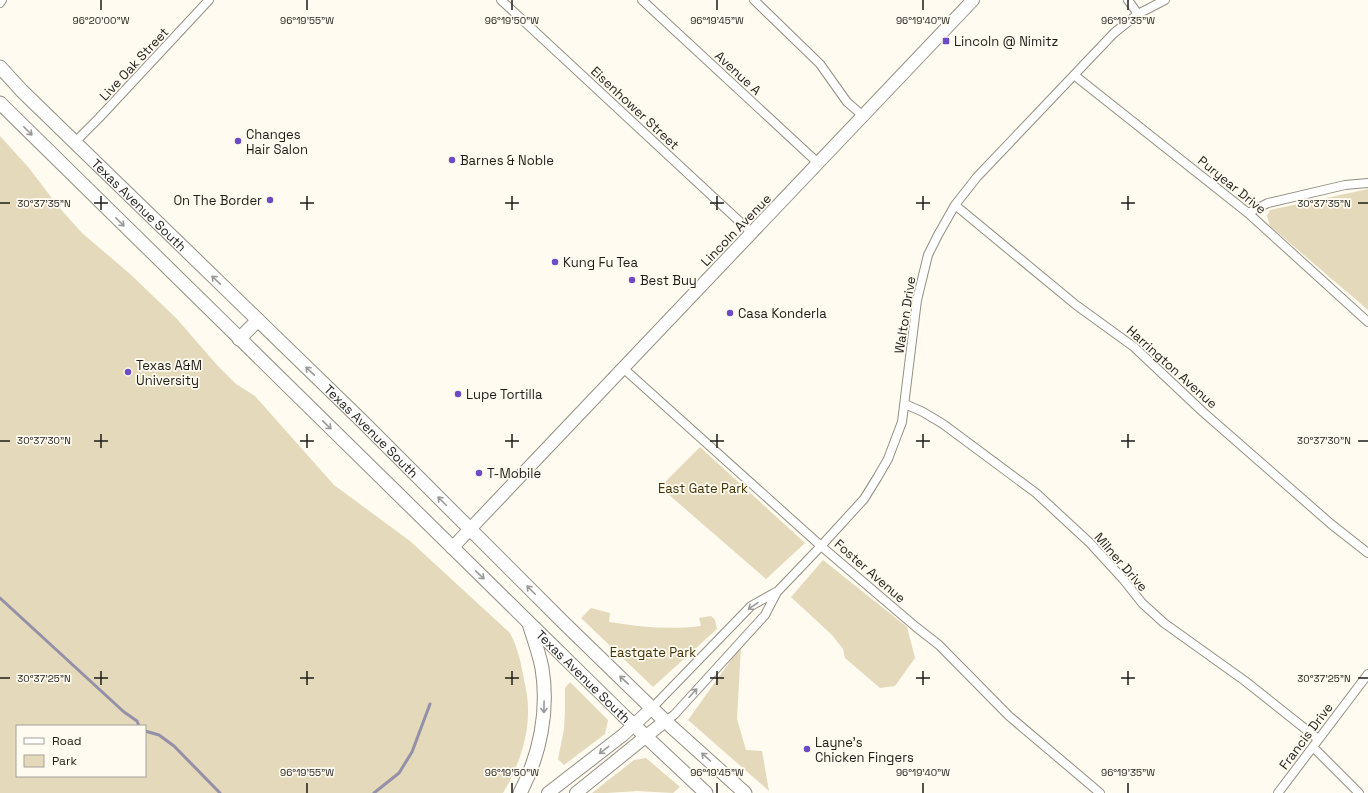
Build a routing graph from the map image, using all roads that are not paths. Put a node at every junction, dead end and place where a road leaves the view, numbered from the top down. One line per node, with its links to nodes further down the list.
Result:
1 (2, 0): 9 (street)
2 (209, 0): 15 (street, Live Oak Street)
3 (501, 0): 20 (street, Eisenhower Street)
4 (642, 0): 16 (street, Avenue A)
5 (754, 0): 14 (street)
6 (973, 0): 14 (street, Lincoln Avenue)
7 (1128, 0): 10 (street)
8 (1165, 0): 10 (street, Walton Drive)
9 (0, 3)
10 (1138, 14): 12 (street, Walton Drive)
11 (0, 67): 15 (main road, Texas Avenue South)
12 (1074, 75): 18 (street, Walton Drive); 19 (street, Puryear Drive)
13 (0, 104): 23 (main road, Texas Avenue South, one-way to 23)
14 (862, 115): 16 (street, Lincoln Avenue)
15 (74, 143): 21 (main road, Texas Avenue South, one-way to 15)
16 (818, 163): 20 (street, Lincoln Avenue)
17 (1368, 183): 19 (street)
18 (955, 205): 25 (street, Walton Drive); 29 (street, Harrington Avenue)
19 (1248, 213): 22 (street, Puryear Drive)
20 (752, 233): 24 (street, Lincoln Avenue)
21 (258, 320): 23 (main road); 26 (main road, Texas Avenue South, one-way to 21)
22 (1368, 322)
23 (239, 339): 28 (main road, Texas Avenue South, one-way to 28)
24 (623, 368): 26 (street, Lincoln Avenue); 27 (street, Foster Avenue)
25 (905, 404): 27 (street, Walton Drive); 37 (street, Milner Drive)
26 (470, 529): 28 (street, Lincoln Avenue); 33 (main road, Texas Avenue South, one-way to 26)
27 (821, 546): 30 (street, Walton Drive); 44 (street, Foster Avenue)
28 (452, 548): 31 (main road, Texas Avenue South, one-way to 31)
29 (1368, 553)
30 (777, 592): 33 (street, Walton Drive, one-way to 33); 34 (street, Walton Drive, one-way to 30)
31 (528, 622): 35 (main road, Texas Avenue South); 39 (main road, one-way to 39)
32 (1368, 674): 37 (street, Francis Drive)
33 (652, 708): 34 (main road, Texas Avenue South); 35 (street)
34 (666, 721): 36 (street); 43 (main road, Texas Avenue South, one-way to 34)
35 (634, 726): 36 (main road, Texas Avenue South); 40 (street, one-way to 40)
36 (646, 737): 41 (street); 42 (main road, Texas Avenue South)
37 (1318, 739): 38 (street, Francis Drive)
38 (1313, 747): 45 (street, Francis Drive); 46 (street)
39 (520, 793)
40 (548, 793)
41 (576, 793)
42 (706, 793)
43 (745, 793)
44 (1100, 793)
45 (1278, 793)
46 (1359, 793)

